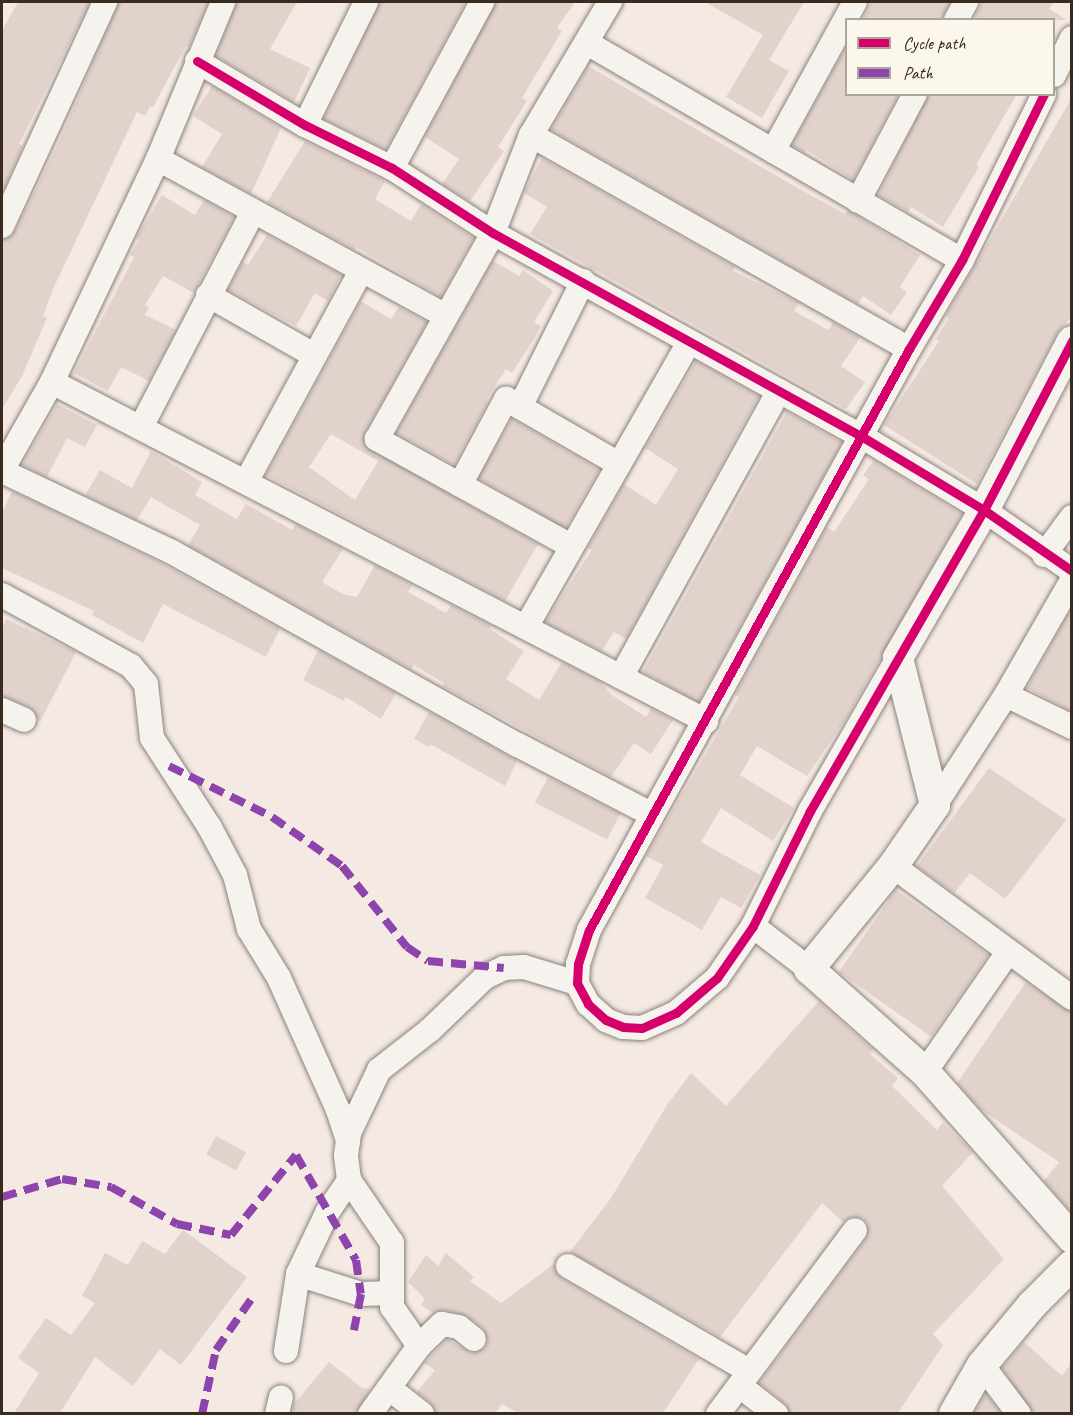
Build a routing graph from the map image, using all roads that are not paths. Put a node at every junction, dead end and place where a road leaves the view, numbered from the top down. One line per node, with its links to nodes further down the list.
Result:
1 (105, 2): 24 (street)
2 (223, 2): 13 (street)
3 (366, 2): 17 (street)
4 (483, 2): 21 (street)
5 (610, 2): 12 (street)
6 (855, 2): 8 (street)
7 (966, 2): 9 (street)
8 (846, 18)
9 (957, 18)
10 (845, 20): 19 (street)
11 (1071, 38): 14 (street)
12 (587, 42): 18 (street); 19 (street)
13 (197, 61): 17 (street); 20 (street)
14 (1055, 71)
15 (914, 96): 22 (street)
16 (1043, 96): 26 (street)
17 (305, 124): 21 (street)
18 (531, 135): 25 (street); 33 (street)
19 (773, 151): 22 (street)
20 (158, 159): 23 (street); 35 (street)
21 (392, 168): 25 (street)
22 (858, 201): 26 (street)
23 (252, 214): 27 (street); 29 (street)
24 (2, 226)
25 (494, 233): 28 (street); 30 (street)
26 (962, 260): 33 (street)
27 (360, 273): 30 (street); 34 (street)
28 (583, 281): 32 (street); 37 (street)
29 (208, 295): 34 (street); 38 (street)
30 (444, 315): 43 (street)
31 (1071, 341): 44 (street)
32 (689, 342): 36 (street); 40 (street)
33 (909, 349): 39 (street)
34 (312, 354): 42 (street)
35 (52, 382): 38 (street); 41 (street)
36 (778, 391): 39 (street); 53 (street)
37 (520, 407): 40 (street); 43 (street)
38 (141, 427): 42 (street)
39 (861, 436): 44 (street); 57 (street)
40 (620, 464): 46 (street)
41 (2, 470): 60 (street)
42 (246, 482): 51 (street)
43 (460, 485): 46 (street)
44 (984, 510): 47 (street); 52 (street)
45 (1071, 517): 47 (street)
46 (571, 546): 51 (street)
47 (1044, 555): 48 (street)
48 (1071, 571)
49 (1071, 580): 54 (street)
50 (2, 595): 68 (street)
51 (526, 627): 53 (street)
52 (898, 658): 59 (street); 62 (street)
53 (621, 677): 57 (street)
54 (1006, 695): 58 (street); 59 (street)
55 (2, 710): 56 (street)
56 (24, 720)
57 (706, 721): 60 (street)
58 (1071, 727)
59 (935, 805): 61 (street)
60 (651, 814): 65 (street)
61 (893, 866): 63 (street); 64 (street)
62 (753, 926): 64 (street); 65 (street)
63 (1008, 952): 66 (street); 67 (street)
64 (809, 969): 67 (street)
65 (577, 983): 68 (street)
66 (1071, 998)
67 (925, 1072): 71 (street)
68 (348, 1142): 69 (street)
69 (349, 1180): 74 (street); 75 (street)
70 (855, 1230): 80 (street)
71 (1071, 1238)
72 (1071, 1264): 79 (street)
73 (568, 1266): 80 (street)
74 (298, 1274): 75 (street); 78 (street)
75 (392, 1300): 76 (street)
76 (412, 1338): 77 (street); 81 (street)
77 (474, 1339)
78 (286, 1351)
79 (982, 1365): 86 (street); 87 (street)
80 (744, 1378): 84 (street); 85 (street)
81 (389, 1388): 82 (street); 83 (street)
82 (370, 1413)
83 (423, 1413)
84 (718, 1413)
85 (776, 1413)
86 (954, 1413)
87 (1018, 1413)

